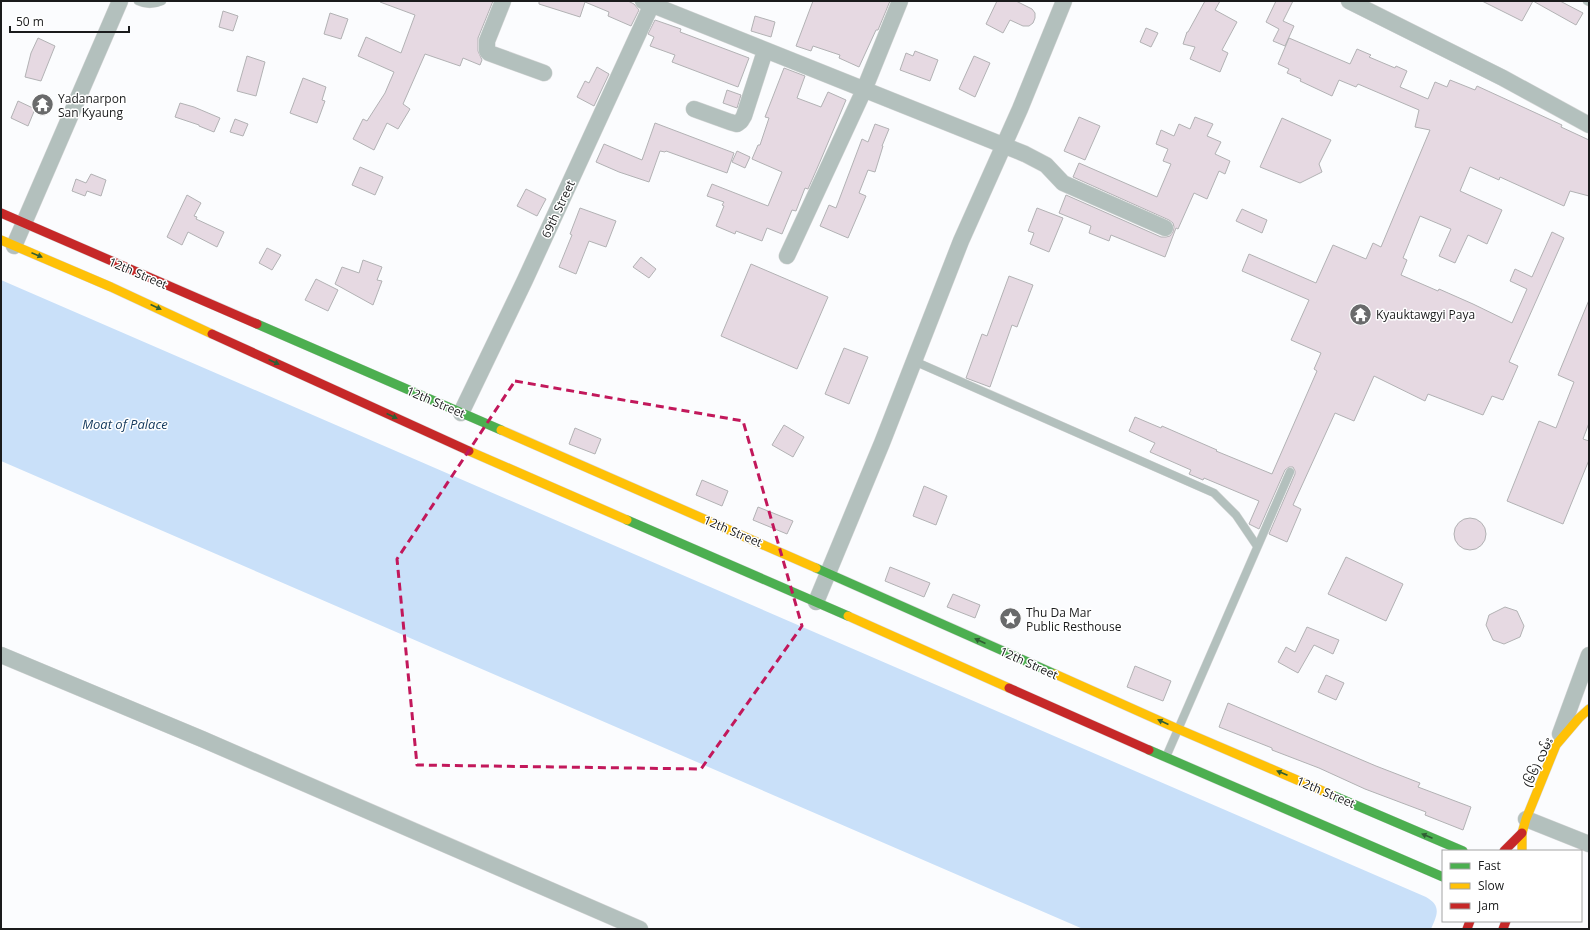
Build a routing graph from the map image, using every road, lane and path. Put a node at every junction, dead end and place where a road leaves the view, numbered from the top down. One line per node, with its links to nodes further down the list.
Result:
1 (120, 1): 16 (street)
2 (138, 1): 3 (lane)
3 (162, 1)
4 (503, 1): 10 (street)
5 (900, 1): 11 (street)
6 (1064, 1): 14 (street)
7 (1349, 1): 13 (street)
8 (647, 3): 9 (street); 21 (street, 69th Street)
9 (765, 51): 11 (street); 12 (street)
10 (544, 73)
11 (864, 90): 14 (street); 19 (street)
12 (694, 109)
13 (1589, 125)
14 (1004, 145): 17 (street); 20 (street)
15 (1, 213): 16 (main road, 12th Street)
16 (25, 224): 18 (street); 21 (main road, 12th Street)
17 (1165, 228)
18 (8, 243): 25 (main road, 12th Street, one-way to 25)
19 (787, 256)
20 (914, 362): 23 (lane); 24 (street)
21 (461, 413): 24 (main road, 12th Street)
22 (1290, 472): 23 (lane)
23 (1258, 546): 29 (lane)
24 (828, 573): 25 (street); 29 (main road, 12th Street, one-way to 24)
25 (816, 602): 31 (main road, 12th Street)
26 (1, 655): 38 (street)
27 (1589, 655): 30 (street)
28 (1589, 709): 30 (main road, (၆၆) လမ်း)
29 (1178, 729): 31 (lane); 34 (main road, 12th Street, one-way to 29)
30 (1556, 745): 32 (main road, (၆၆) လမ်း)
31 (1166, 757): 37 (main road, 12th Street)
32 (1524, 826): 33 (street); 35 (main road, (၆၆) လမ်း); 36 (main road, (၆၆) လမ်း)
33 (1589, 844)
34 (1461, 850)
35 (1505, 850)
36 (1522, 850)
37 (1442, 877)
38 (640, 929)

